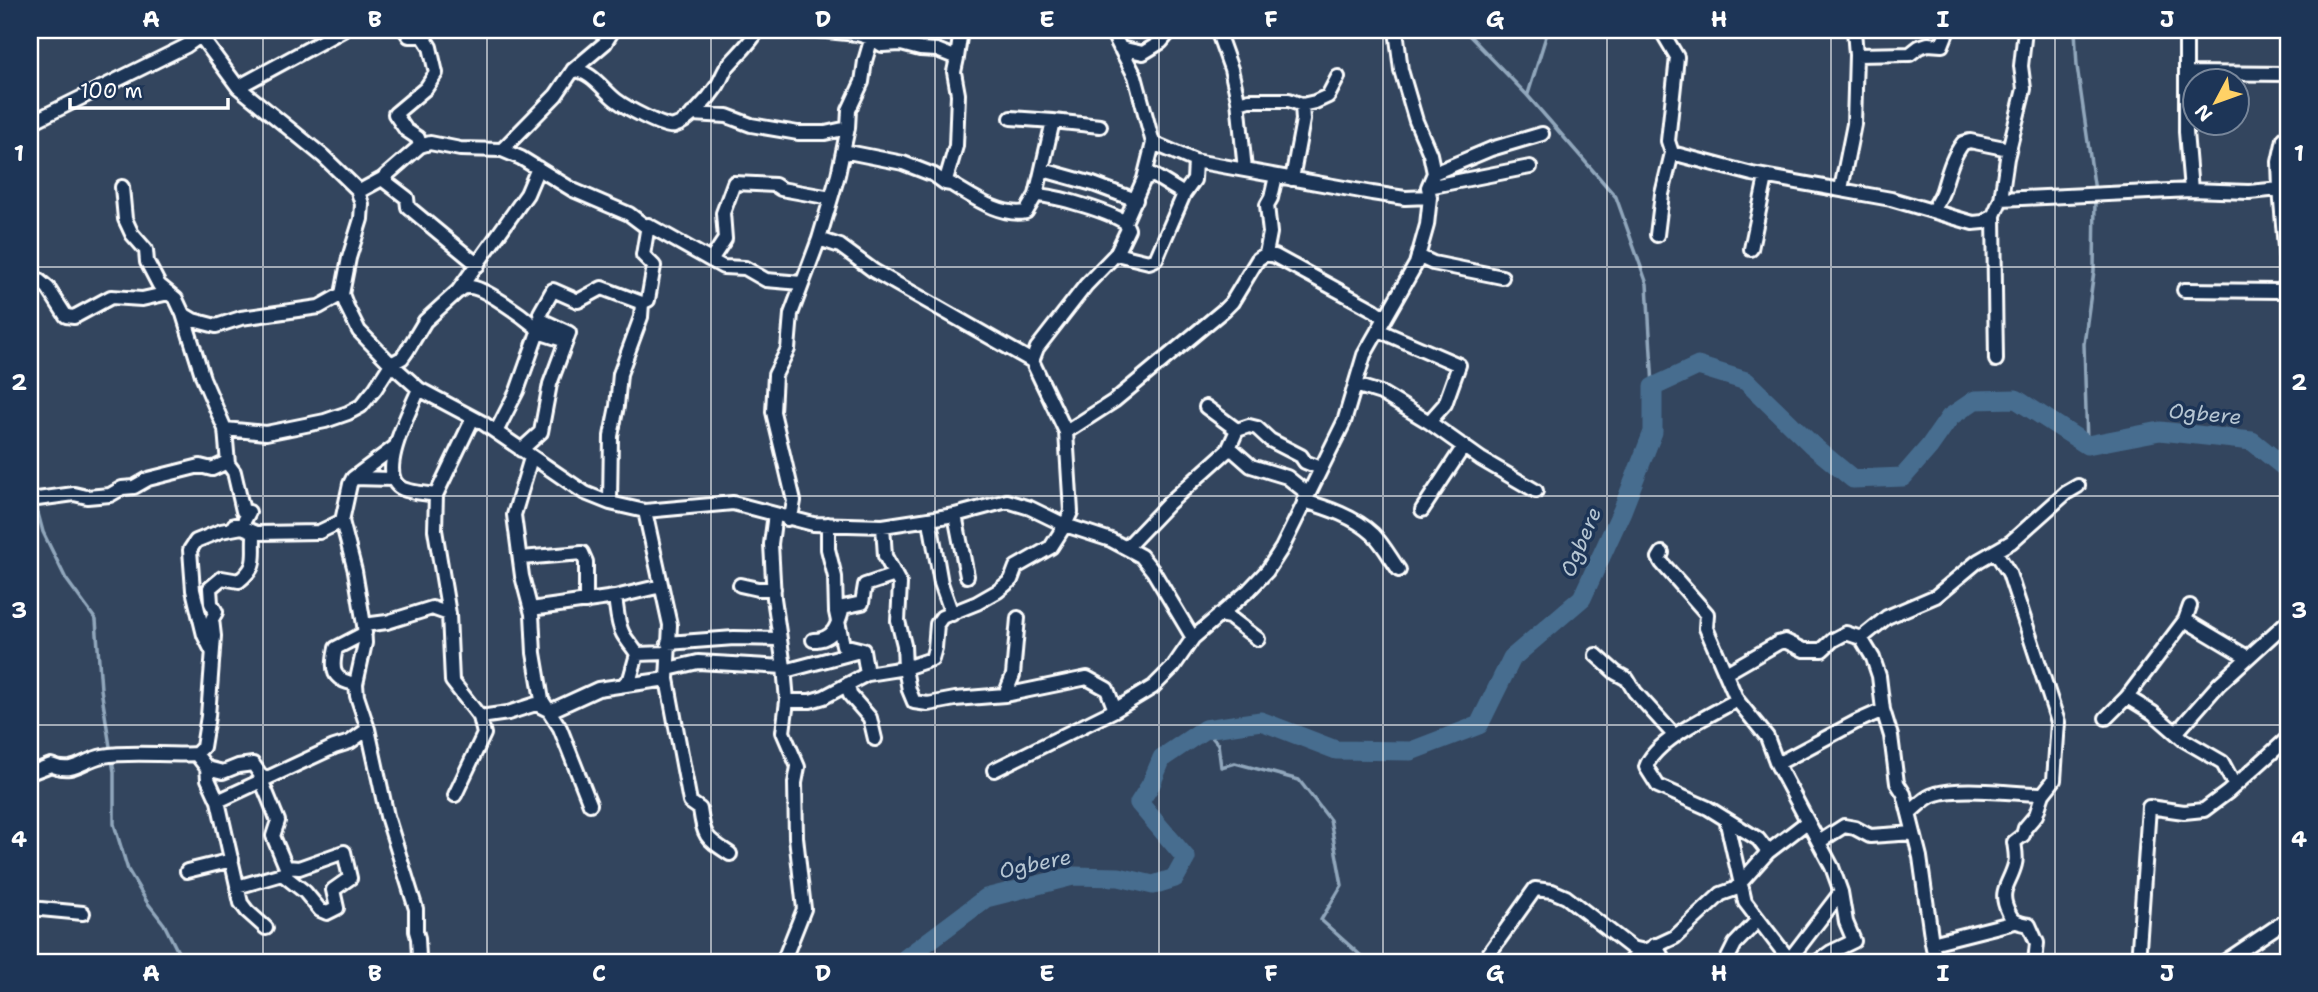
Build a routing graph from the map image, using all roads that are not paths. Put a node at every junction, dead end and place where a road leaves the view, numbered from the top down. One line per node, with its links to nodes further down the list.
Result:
1 (405, 30): 39 (street)
2 (612, 30): 22 (street)
3 (758, 30): 29 (street)
4 (817, 30): 17 (street)
5 (961, 30): 20 (street)
6 (1111, 30): 18 (street)
7 (1171, 30): 18 (street)
8 (1396, 30): 49 (street)
9 (1661, 30): 43 (street)
10 (1854, 30): 19 (street)
11 (1948, 30): 19 (street)
12 (2025, 30): 40 (street)
13 (2186, 30): 21 (street)
14 (1221, 31): 27 (street)
15 (336, 32): 26 (street)
16 (198, 33): 26 (street); 32 (street)
17 (872, 34): 20 (street); 34 (street)
18 (1121, 48): 38 (street)
19 (1856, 55): 57 (street)
20 (957, 58): 55 (street)
21 (2186, 66)
22 (573, 70): 29 (street); 41 (street)
23 (2252, 74): 24 (street)
24 (2288, 74)
25 (1338, 78): 28 (street)
26 (238, 87): 60 (street)
27 (1239, 103): 28 (street); 48 (street)
28 (1302, 105): 54 (street)
29 (692, 114): 34 (street)
30 (1012, 118): 31 (street)
31 (1053, 121): 33 (street); 47 (street)
32 (30, 123)
33 (1100, 126)
34 (848, 128): 42 (street)
35 (1542, 134): 49 (street)
36 (2288, 135): 58 (street)
37 (2186, 136): 59 (street)
38 (1153, 143): 44 (street); 53 (street)
39 (419, 146): 41 (street); 52 (street)
40 (2009, 149): 65 (street); 67 (street)
41 (502, 150): 45 (street)
42 (843, 151): 55 (street); 64 (street)
43 (1672, 153): 51 (street); 71 (street)
44 (1195, 161): 48 (street); 62 (street)
45 (538, 167): 70 (street); 78 (street)
46 (1530, 167): 61 (street)
47 (1043, 170): 63 (street); 66 (street)
48 (1245, 170): 50 (street)
49 (1434, 173): 61 (street)
50 (1276, 176): 54 (street); 75 (street)
51 (1766, 177): 57 (street); 73 (street)
52 (382, 179): 60 (street); 78 (street)
53 (1144, 179): 62 (street); 66 (street)
54 (1292, 179): 61 (street)
55 (945, 183): 63 (street)
56 (122, 187): 84 (street)
57 (1842, 189): 67 (street)
58 (2284, 189): 59 (street); 82 (street)
59 (2191, 190): 65 (street)
60 (358, 192): 85 (street)
61 (1429, 192): 76 (street)
62 (1184, 194): 74 (street)
63 (1035, 195): 69 (street)
64 (831, 198): 72 (street); 77 (street)
65 (2001, 199): 68 (street)
66 (1136, 200): 69 (street)
67 (1932, 211): 68 (street)
68 (1994, 215): 92 (street)
69 (1122, 222): 74 (street)
70 (648, 225): 77 (street); 86 (street)
71 (1657, 236)
72 (819, 239): 81 (street); 91 (street)
73 (1751, 249)
74 (1116, 254): 91 (street)
75 (1266, 254): 88 (street); 102 (street)
76 (1418, 256): 80 (street); 88 (street)
77 (711, 260): 81 (street)
78 (478, 265): 83 (street)
79 (30, 273): 84 (street)
80 (1502, 277)
81 (801, 283): 120 (street)
82 (2184, 290)
83 (458, 291): 89 (street); 93 (street)
84 (169, 293): 87 (street)
85 (342, 294): 87 (street); 93 (street)
86 (642, 303): 90 (street); 116 (street)
87 (183, 314): 99 (street)
88 (1381, 324): 94 (street); 98 (street)
89 (538, 332): 90 (street); 101 (street)
90 (566, 341): 106 (street)
91 (1031, 355): 102 (street)
92 (1996, 360)
93 (391, 365): 95 (street); 99 (street)
94 (1355, 385): 98 (street); 108 (street)
95 (419, 389): 97 (street); 103 (street)
96 (1206, 407): 100 (street)
97 (473, 418): 101 (street); 113 (street)
98 (1429, 422): 104 (street)
99 (225, 429): 107 (street)
100 (1237, 430): 105 (street); 108 (street)
101 (496, 432): 106 (street)
102 (1066, 432): 124 (street)
103 (396, 446): 109 (street); 110 (street)
104 (1464, 446): 112 (street); 117 (street)
105 (1228, 450): 114 (street); 128 (street)
106 (526, 454): 116 (street); 131 (street)
107 (228, 464): 115 (street); 126 (street)
108 (1320, 468): 114 (street)
109 (353, 478): 110 (street); 122 (street)
110 (393, 479): 113 (street)
111 (2078, 486): 129 (street)
112 (1536, 491)
113 (436, 495): 142 (street)
114 (1306, 497): 132 (street); 144 (street)
115 (30, 500)
116 (610, 503): 118 (street)
117 (1422, 510)
118 (645, 511): 120 (street); 136 (street)
119 (955, 515): 121 (street); 124 (street); 134 (street)
120 (781, 516): 123 (street); 137 (street)
121 (930, 520): 125 (street); 143 (street)
122 (342, 521): 127 (street); 149 (street)
123 (828, 524): 125 (street); 148 (street)
124 (1065, 525): 128 (street); 143 (street)
125 (883, 526): 133 (street)
126 (221, 531): 127 (street); 157 (street)
127 (257, 533): 157 (street)
128 (1126, 548): 150 (street)
129 (1995, 551): 151 (street); 191 (street)
130 (1662, 553): 163 (street)
131 (521, 558): 139 (street); 141 (street)
132 (1399, 570)
133 (895, 575): 148 (street); 161 (street)
134 (967, 576)
135 (740, 585): 137 (street)
136 (661, 586): 138 (street); 155 (street)
137 (774, 589): 152 (street)
138 (615, 597): 139 (street); 158 (street)
139 (586, 602): 141 (street)
140 (2190, 606): 146 (street)
141 (531, 609): 173 (street)
142 (449, 614): 149 (street); 176 (street)
143 (952, 614): 161 (street)
144 (1219, 615): 150 (street); 153 (street)
145 (1018, 618): 169 (street)
146 (2185, 620): 160 (street); 170 (street)
147 (2288, 621): 160 (street)
148 (839, 622): 154 (street); 156 (street)
149 (365, 629): 167 (street); 167 (street)
150 (1193, 638): 174 (street)
151 (1861, 638): 163 (street); 175 (street)
152 (779, 639): 155 (street); 162 (street)
153 (1258, 639)
154 (813, 640)
155 (667, 648): 158 (street); 164 (street)
156 (863, 650): 162 (street); 165 (street)
157 (213, 651): 183 (street)
158 (637, 654): 166 (street)
159 (1596, 655): 180 (street)
160 (2247, 657): 179 (street)
161 (905, 668): 165 (street); 169 (street)
162 (784, 669): 164 (street); 172 (street)
163 (1726, 673): 171 (street)
164 (667, 674): 166 (street); 200 (street)
165 (867, 674): 168 (street)
166 (625, 683): 173 (street)
167 (356, 684): 178 (street)
168 (848, 684): 172 (street); 182 (street)
169 (1005, 695): 174 (street)
170 (2127, 697): 177 (street); 179 (street)
171 (1737, 700): 180 (street); 184 (street)
172 (787, 701): 216 (street)
173 (543, 705): 176 (street); 193 (street)
174 (1115, 710): 186 (street)
175 (1883, 710): 184 (street); 194 (street)
176 (480, 717): 190 (street)
177 (2106, 718)
178 (368, 729): 188 (street); 215 (street)
179 (2176, 733): 189 (street)
180 (1674, 736): 195 (street)
181 (2288, 738): 189 (street)
182 (875, 739)
183 (196, 754): 185 (street); 187 (street)
184 (1777, 764): 196 (street)
185 (206, 768): 188 (street); 192 (street)
186 (994, 770)
187 (30, 773)
188 (263, 781): 192 (street); 204 (street)
189 (2235, 786): 224 (street)
190 (455, 794)
191 (2043, 794): 194 (street); 210 (street)
192 (218, 801): 201 (street)
193 (590, 803)
194 (1909, 813): 197 (street)
195 (1726, 819): 199 (street); 203 (street)
196 (1807, 822): 198 (street); 199 (street)
197 (1914, 833): 198 (street); 212 (street)
198 (1819, 842): 205 (street)
199 (1768, 852): 203 (street)
200 (730, 854)
201 (232, 860): 202 (street); 204 (street)
202 (187, 871)
203 (1740, 884): 209 (street); 213 (street)
204 (237, 887): 211 (street)
205 (1841, 892): 214 (street); 221 (street)
206 (30, 908): 207 (street)
207 (83, 913)
208 (2288, 919): 225 (street)
209 (1758, 920): 214 (street); 220 (street)
210 (2015, 922): 212 (street); 223 (street)
211 (266, 928)
212 (1932, 943): 222 (street)
213 (1650, 948): 217 (street); 218 (street); 219 (street)
214 (1790, 961)
215 (421, 962)
216 (783, 962)
217 (1483, 962)
218 (1629, 962)
219 (1665, 962)
220 (1726, 962)
221 (1818, 962)
222 (1936, 962)
223 (2035, 962)
224 (2138, 962)
225 (2224, 962)

